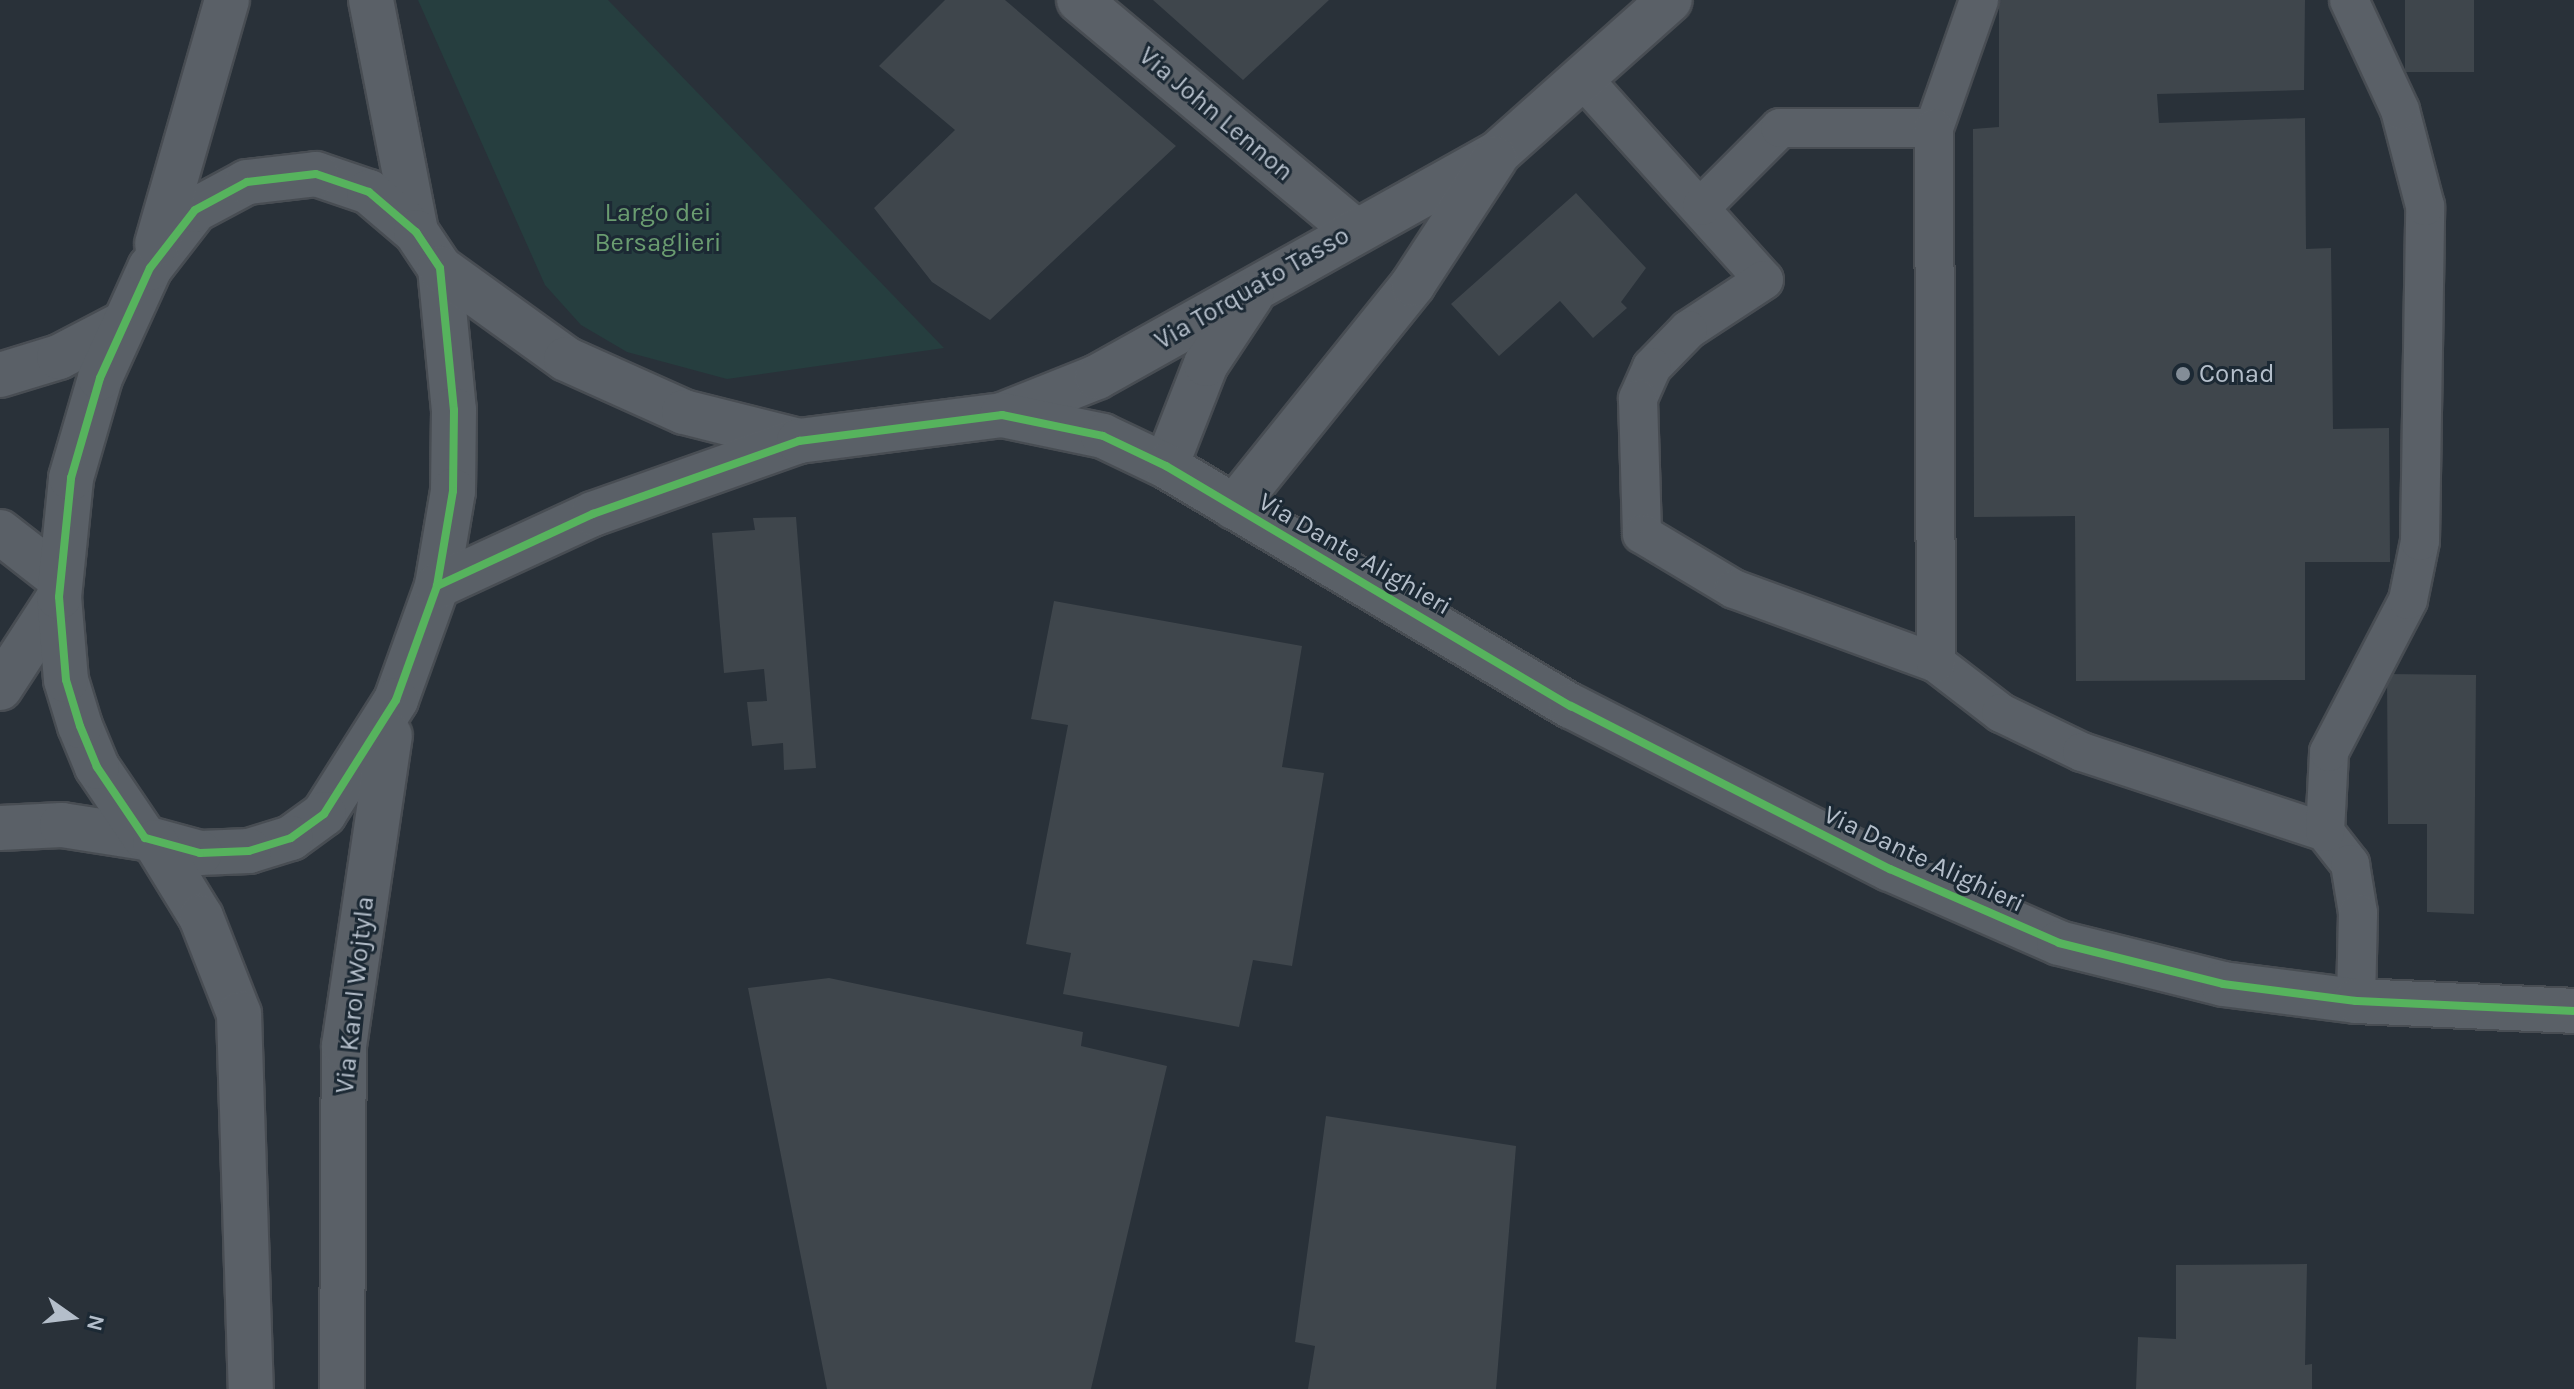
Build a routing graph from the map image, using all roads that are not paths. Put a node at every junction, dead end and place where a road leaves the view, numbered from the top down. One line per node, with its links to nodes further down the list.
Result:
1 (227, 0): 13 (street)
2 (371, 0): 12 (street)
3 (1079, 0): 11 (street, Via John Lennon)
4 (1670, 0): 7 (street, Via Torquato Tasso)
5 (1979, 0): 8 (lane)
6 (2349, 0): 29 (lane)
7 (1583, 79): 9 (street, Via Torquato Tasso); 10 (lane)
8 (1934, 128): 10 (lane); 25 (lane)
9 (1498, 153): 11 (street, Via Torquato Tasso); 21 (street, Via Torquato Tasso)
10 (1702, 206): 25 (lane)
11 (1353, 229): 15 (street, Via Torquato Tasso)
12 (416, 232): 13 (street); 14 (street)
13 (150, 268): 16 (street)
14 (440, 268): 19 (street); 23 (street)
15 (1254, 291): 18 (street, Via Torquato Tasso); 20 (street)
16 (124, 323): 17 (street); 24 (street)
17 (0, 375)
18 (1002, 415): 19 (street); 20 (street)
19 (799, 441): 23 (street)
20 (1166, 466): 21 (street)
21 (1234, 507): 31 (street, Via Dante Alighieri)
22 (0, 532): 24 (street)
23 (437, 586): 27 (street)
24 (59, 587): 26 (street); 30 (street)
25 (1936, 663): 29 (lane)
26 (0, 688)
27 (396, 700): 30 (street); 34 (street, Via Karol Wojtyla)
28 (0, 828): 30 (street)
29 (2325, 832): 31 (lane)
30 (150, 840): 33 (street)
31 (2356, 1001): 32 (street, Via Dante Alighieri)
32 (2574, 1011)
33 (251, 1389)
34 (342, 1389)

